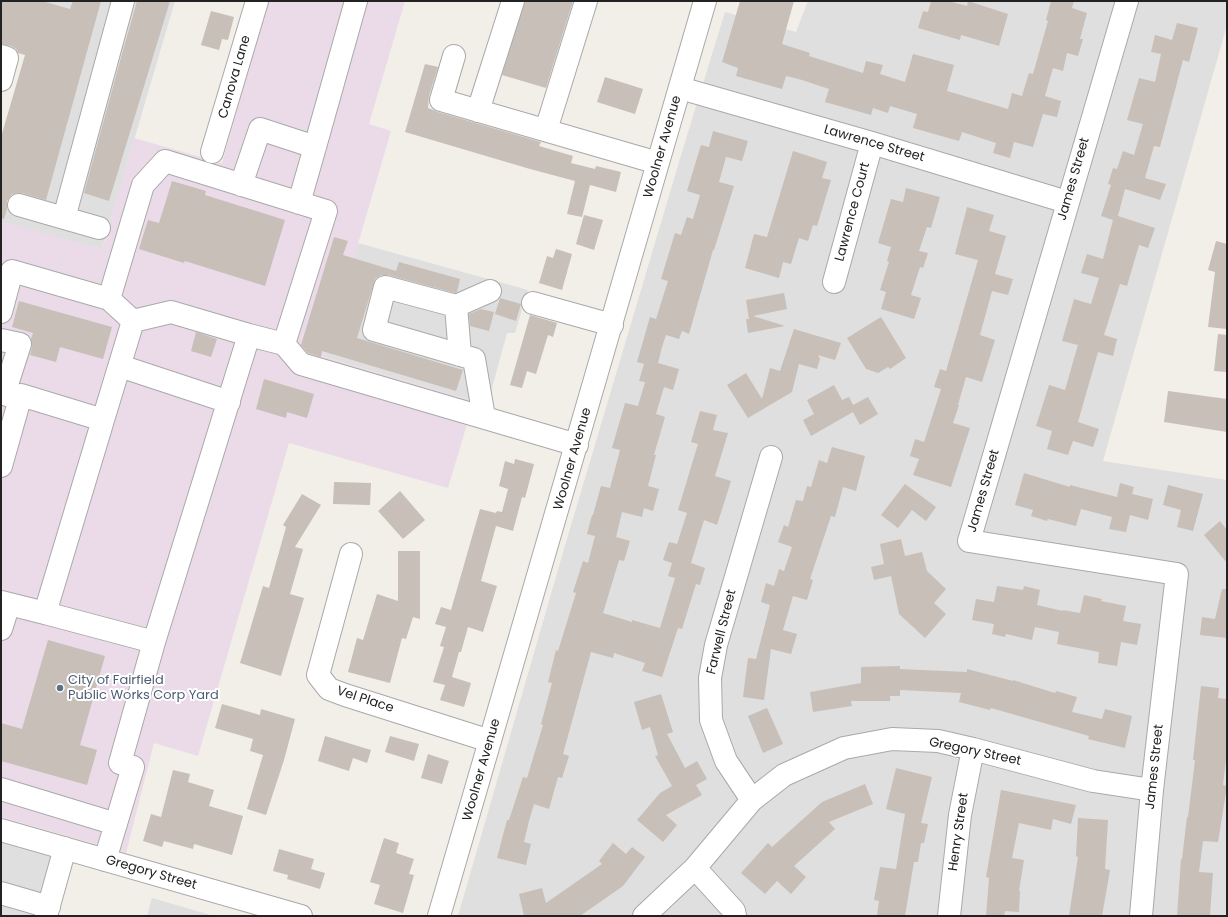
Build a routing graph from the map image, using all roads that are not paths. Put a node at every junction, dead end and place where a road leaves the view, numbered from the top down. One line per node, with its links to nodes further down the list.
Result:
1 (123, 1): 22 (street)
2 (257, 1): 16 (street, Canova Lane)
3 (356, 1): 15 (street)
4 (513, 1): 12 (street)
5 (586, 1): 13 (street)
6 (705, 1): 11 (street, Woolner Avenue)
7 (1127, 1): 20 (street, James Street)
8 (1, 56): 10 (street)
9 (454, 56): 12 (street)
10 (1, 80)
11 (680, 88): 14 (street, Lawrence Street); 17 (street, Woolner Avenue)
12 (478, 111): 13 (street)
13 (546, 130): 17 (street)
14 (872, 143): 20 (street, Lawrence Street); 24 (street, Lawrence Court)
15 (315, 147): 18 (street); 19 (street)
16 (212, 152)
17 (658, 163): 31 (street, Woolner Avenue)
18 (241, 185): 19 (street); 26 (street)
19 (299, 202): 34 (street)
20 (1067, 202): 52 (street, James Street)
21 (19, 205): 22 (street)
22 (64, 218): 23 (street)
23 (99, 228)
24 (834, 282)
25 (490, 291): 28 (street)
26 (109, 299): 29 (street); 30 (street)
27 (533, 303): 31 (street)
28 (456, 306): 35 (street); 35 (street)
29 (1, 312)
30 (133, 321): 32 (street); 36 (street)
31 (612, 325): 41 (street, Woolner Avenue)
32 (249, 335): 34 (street); 38 (street)
33 (1, 340): 37 (street)
34 (284, 344): 39 (street)
35 (460, 355): 39 (street)
36 (120, 366): 38 (street); 40 (street)
37 (20, 399): 40 (street); 43 (street)
38 (229, 402): 48 (street)
39 (484, 417): 41 (street)
40 (104, 420): 46 (street)
41 (577, 444): 49 (street, Woolner Avenue)
42 (771, 457): 53 (street, Farwell Street)
43 (1, 466)
44 (351, 554): 49 (street, Vel Place)
45 (5, 603): 46 (street); 47 (street)
46 (45, 613): 48 (street)
47 (1, 629)
48 (154, 642): 54 (street)
49 (490, 741): 62 (street, Woolner Avenue)
50 (973, 749): 52 (street, Gregory Street); 53 (street, Gregory Street); 65 (street, Henry Street)
51 (1, 790): 54 (street)
52 (1152, 790): 66 (street, James Street)
53 (752, 800): 58 (street, Gregory Street)
54 (116, 824): 57 (street)
55 (1, 830): 56 (street, Gregory Street)
56 (65, 848): 57 (street, Gregory Street); 60 (street)
57 (105, 860): 61 (street, Gregory Street)
58 (694, 868): 63 (street, Gregory Street); 64 (street)
59 (1, 892): 60 (street)
60 (48, 912)
61 (300, 916)
62 (439, 916)
63 (644, 916)
64 (735, 916)
65 (949, 916)
66 (1141, 916)

